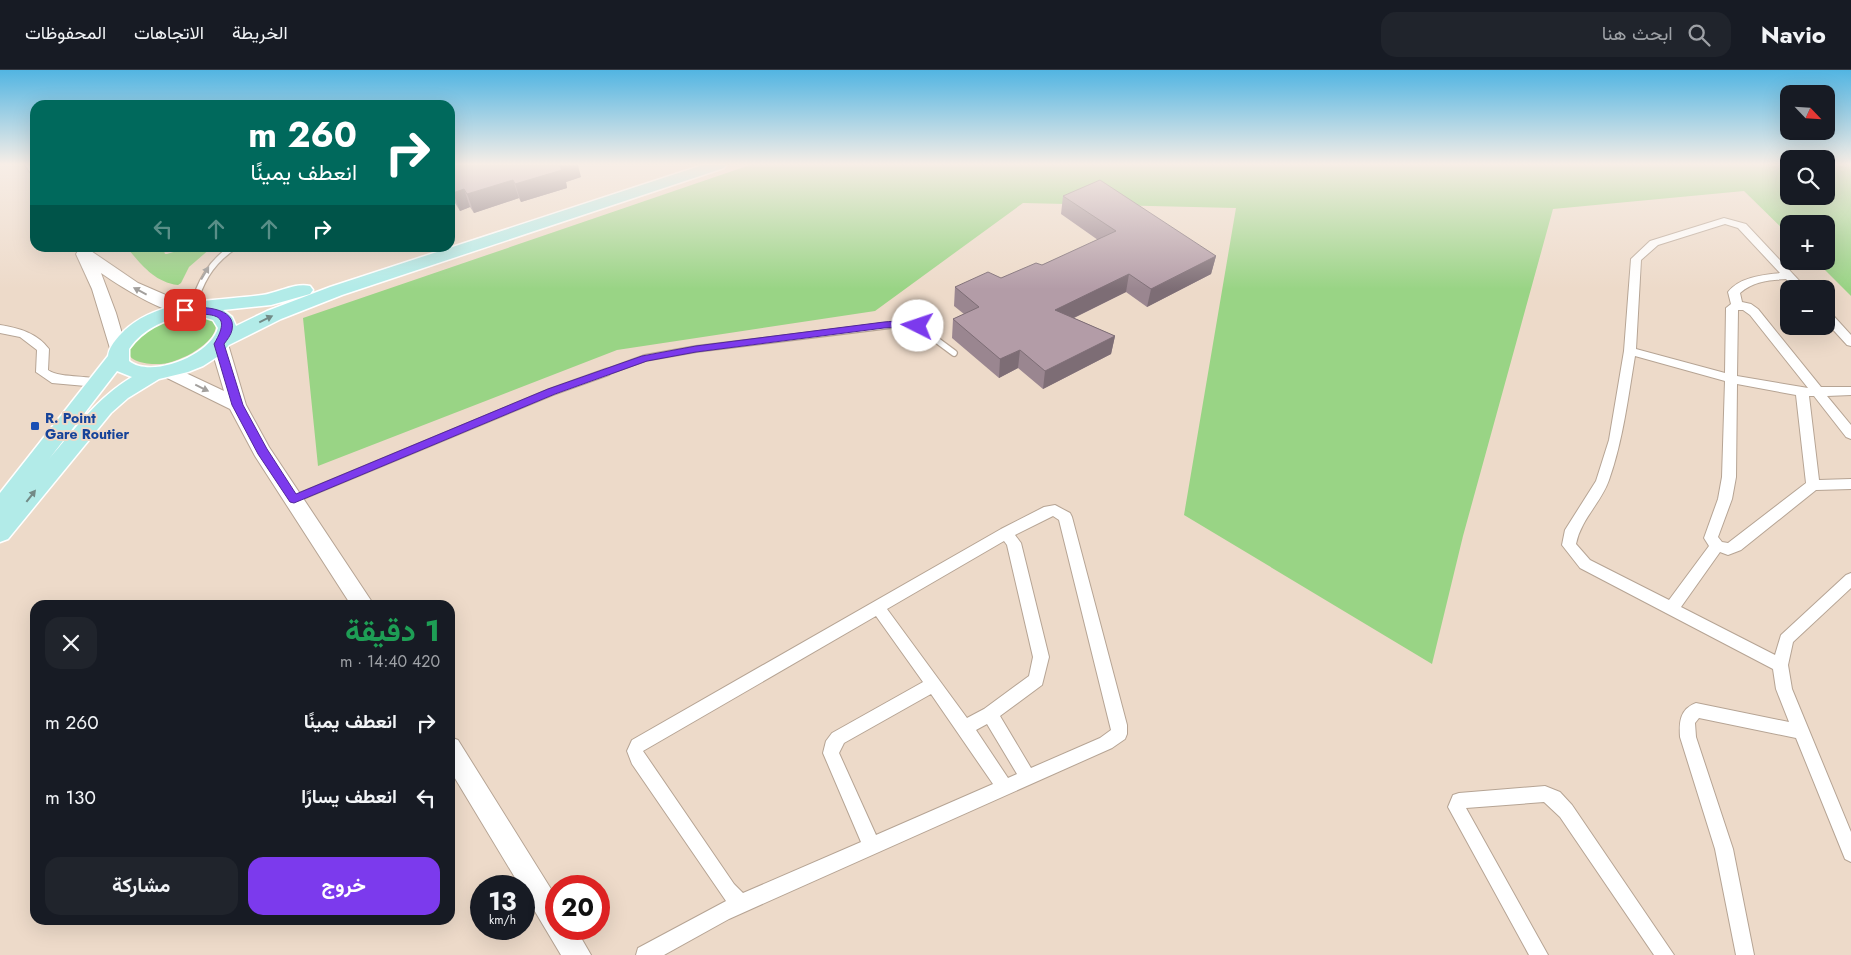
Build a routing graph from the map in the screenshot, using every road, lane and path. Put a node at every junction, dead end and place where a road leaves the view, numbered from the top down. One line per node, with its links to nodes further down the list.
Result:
1 (559, 206): 3 (main road)
2 (593, 206): 9 (main road, one-way to 2)
3 (455, 240)
4 (82, 252): 20 (street)
5 (83, 252): 13 (street, one-way to 5)
6 (226, 252): 13 (lane, one-way to 6)
7 (421, 252): 13 (main road)
8 (454, 252): 17 (main road, one-way to 8)
9 (455, 252)
10 (1789, 275): 11 (street); 12 (street); 18 (street)
11 (1794, 280)
12 (1737, 305): 22 (street); 26 (street)
13 (191, 309): 17 (main road); 20 (main road)
14 (1835, 325): 16 (street)
15 (0, 330): 23 (street)
16 (1851, 342)
17 (221, 343): 21 (main road); 27 (street)
18 (1630, 351): 22 (street); 39 (street)
19 (954, 353): 31 (lane)
20 (118, 354): 21 (main road); 23 (main road)
21 (160, 372): 27 (street, one-way to 27); 33 (main road, one-way to 21)
22 (1731, 379): 25 (street); 35 (street)
23 (97, 383): 32 (main road)
24 (1851, 391): 26 (street)
25 (1802, 392): 26 (street); 30 (street)
26 (1817, 392): 28 (street)
27 (237, 405): 31 (street)
28 (1851, 434)
29 (1851, 484): 30 (street)
30 (1813, 485): 35 (street)
31 (294, 499): 37 (street)
32 (0, 509)
33 (0, 533)
34 (1006, 533): 38 (street); 42 (street); 46 (street)
35 (1717, 546): 39 (street)
36 (1851, 579): 40 (street)
37 (360, 600)
38 (877, 606): 41 (street); 51 (street)
39 (1672, 609): 40 (street)
40 (1780, 666): 44 (street)
41 (934, 684): 43 (street); 48 (street)
42 (990, 714): 43 (street); 46 (street)
43 (965, 728): 47 (street)
44 (1802, 732): 49 (street); 57 (street)
45 (455, 756): 50 (street)
46 (1028, 778): 47 (street)
47 (1005, 787): 48 (street)
48 (872, 846): 51 (street)
49 (1851, 853)
50 (545, 903)
51 (741, 904): 54 (street)
52 (568, 940): 53 (street)
53 (577, 955)
54 (645, 955)
55 (1539, 955): 56 (street)
56 (1665, 955)
57 (1745, 955)

